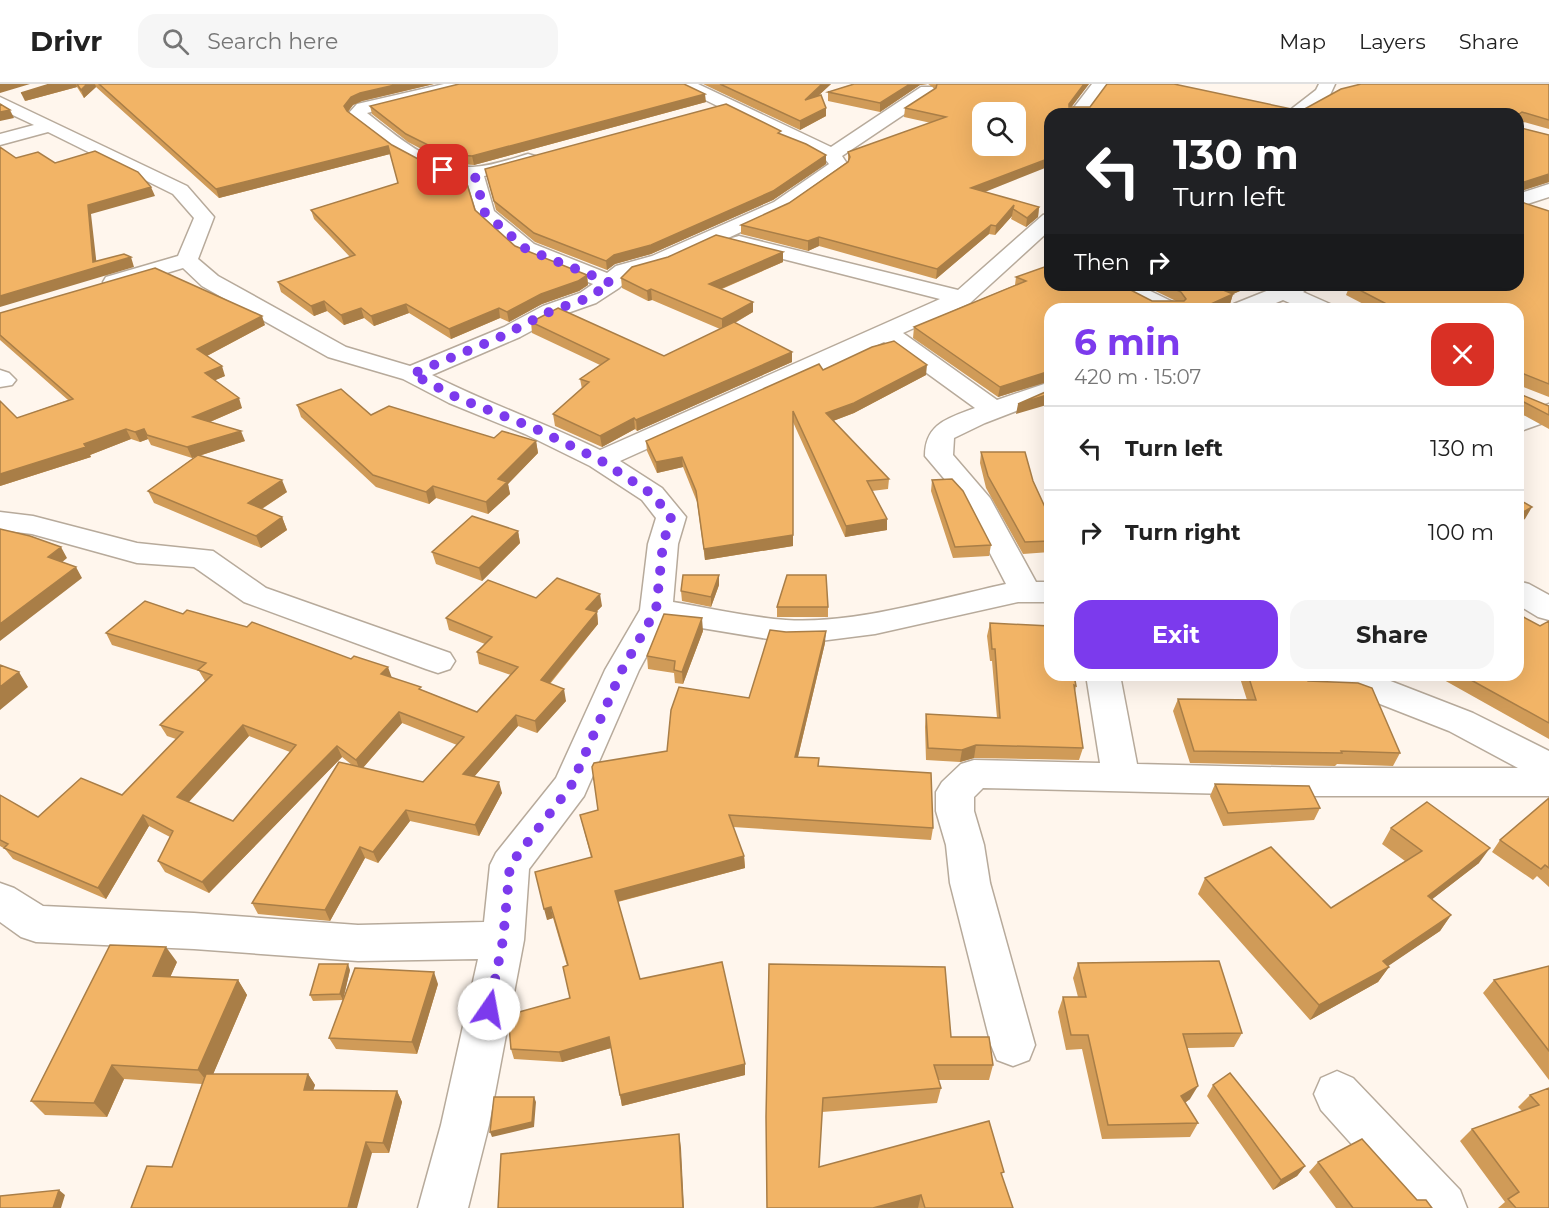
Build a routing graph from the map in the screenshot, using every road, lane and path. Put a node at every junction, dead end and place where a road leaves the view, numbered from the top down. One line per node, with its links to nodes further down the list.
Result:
1 (465, 84): 14 (street)
2 (684, 84): 6 (street)
3 (1101, 84): 8 (street)
4 (1331, 88): 9 (street)
5 (927, 91): 12 (street)
6 (726, 94): 12 (street)
7 (7, 98): 10 (street)
8 (1083, 108)
9 (1303, 108)
10 (48, 127): 11 (street); 19 (street)
11 (0, 140)
12 (832, 155): 17 (street)
13 (542, 156): 14 (street)
14 (474, 173): 20 (street)
15 (1549, 190): 16 (street)
16 (1524, 199)
17 (717, 237): 20 (street); 25 (street)
18 (1040, 244): 25 (street)
19 (188, 260): 21 (street); 30 (street)
20 (611, 283): 30 (street)
21 (88, 290)
22 (1133, 291): 26 (street)
23 (1287, 291): 27 (street)
24 (1295, 291): 28 (street)
25 (962, 298): 29 (street)
26 (1157, 303)
27 (1257, 303)
28 (1313, 303)
29 (884, 331): 33 (street); 36 (street)
30 (412, 374): 36 (street)
31 (1044, 392): 33 (street)
32 (1524, 397): 34 (street)
33 (995, 410): 38 (street)
34 (1549, 410): 35 (street)
35 (1524, 421)
36 (600, 460): 41 (street)
37 (0, 520): 42 (street)
38 (1038, 591): 41 (street)
39 (1524, 594): 40 (street)
40 (1549, 609)
41 (656, 610): 49 (street)
42 (438, 660)
43 (1104, 681): 46 (street)
44 (1356, 681): 45 (street)
45 (1549, 767)
46 (1121, 777): 47 (street); 50 (street)
47 (1549, 782)
48 (0, 900): 49 (street)
49 (503, 940): 52 (street)
50 (1013, 1045)
51 (1337, 1094): 53 (street)
52 (443, 1208)
53 (1442, 1208)

